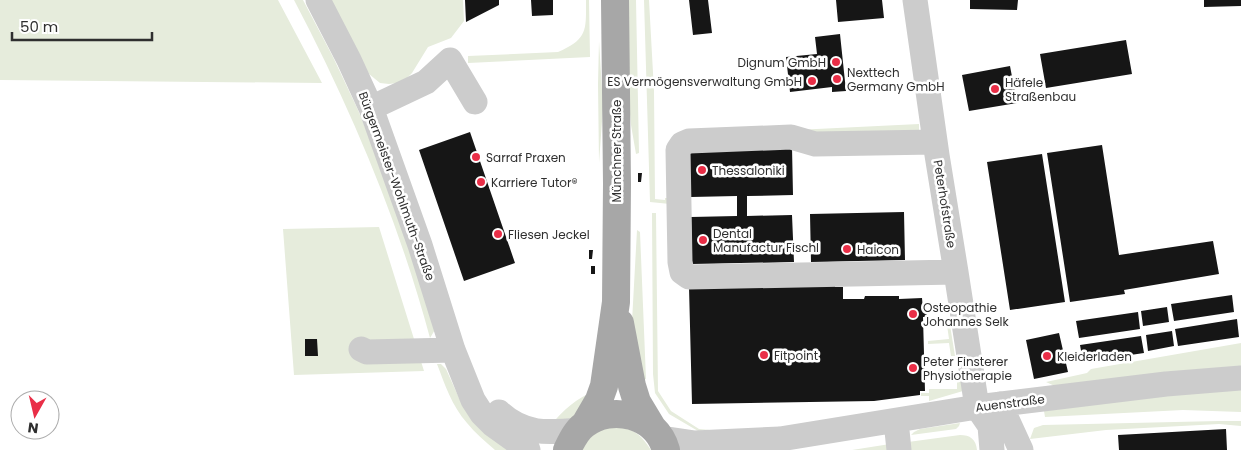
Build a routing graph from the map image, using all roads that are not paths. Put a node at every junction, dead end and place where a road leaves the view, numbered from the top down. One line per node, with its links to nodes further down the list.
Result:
1 (318, 0): 5 (street, Bürgermeister-Wohlmuth-Straße)
2 (615, 0): 8 (main road, Münchner Straße)
3 (916, 0): 6 (street, Peterhofstraße)
4 (475, 102): 5 (street)
5 (371, 108): 10 (street, Bürgermeister-Wohlmuth-Straße)
6 (935, 142): 7 (street, Peterhofstraße); 7 (street)
7 (956, 272): 13 (street, Peterhofstraße)
8 (616, 302): 15 (main road, Münchner Straße); 16 (main road, Münchner Straße)
9 (361, 349): 10 (street)
10 (453, 350): 11 (street, Bürgermeister-Wohlmuth-Straße)
11 (464, 376): 15 (street, Bürgermeister-Wohlmuth-Straße); 19 (street, Bürgermeister-Wohlmuth-Straße)
12 (1241, 378): 13 (street, Auenstraße)
13 (988, 406): 14 (street, Auenstraße); 21 (street); 22 (street)
14 (896, 421): 18 (street, Auenstraße); 20 (street)
15 (577, 435): 16 (main road)
16 (660, 438): 17 (street, Auenstraße)
17 (732, 438): 18 (street, Auenstraße)
18 (793, 442)
19 (528, 450)
20 (900, 450)
21 (992, 450)
22 (1021, 450)

